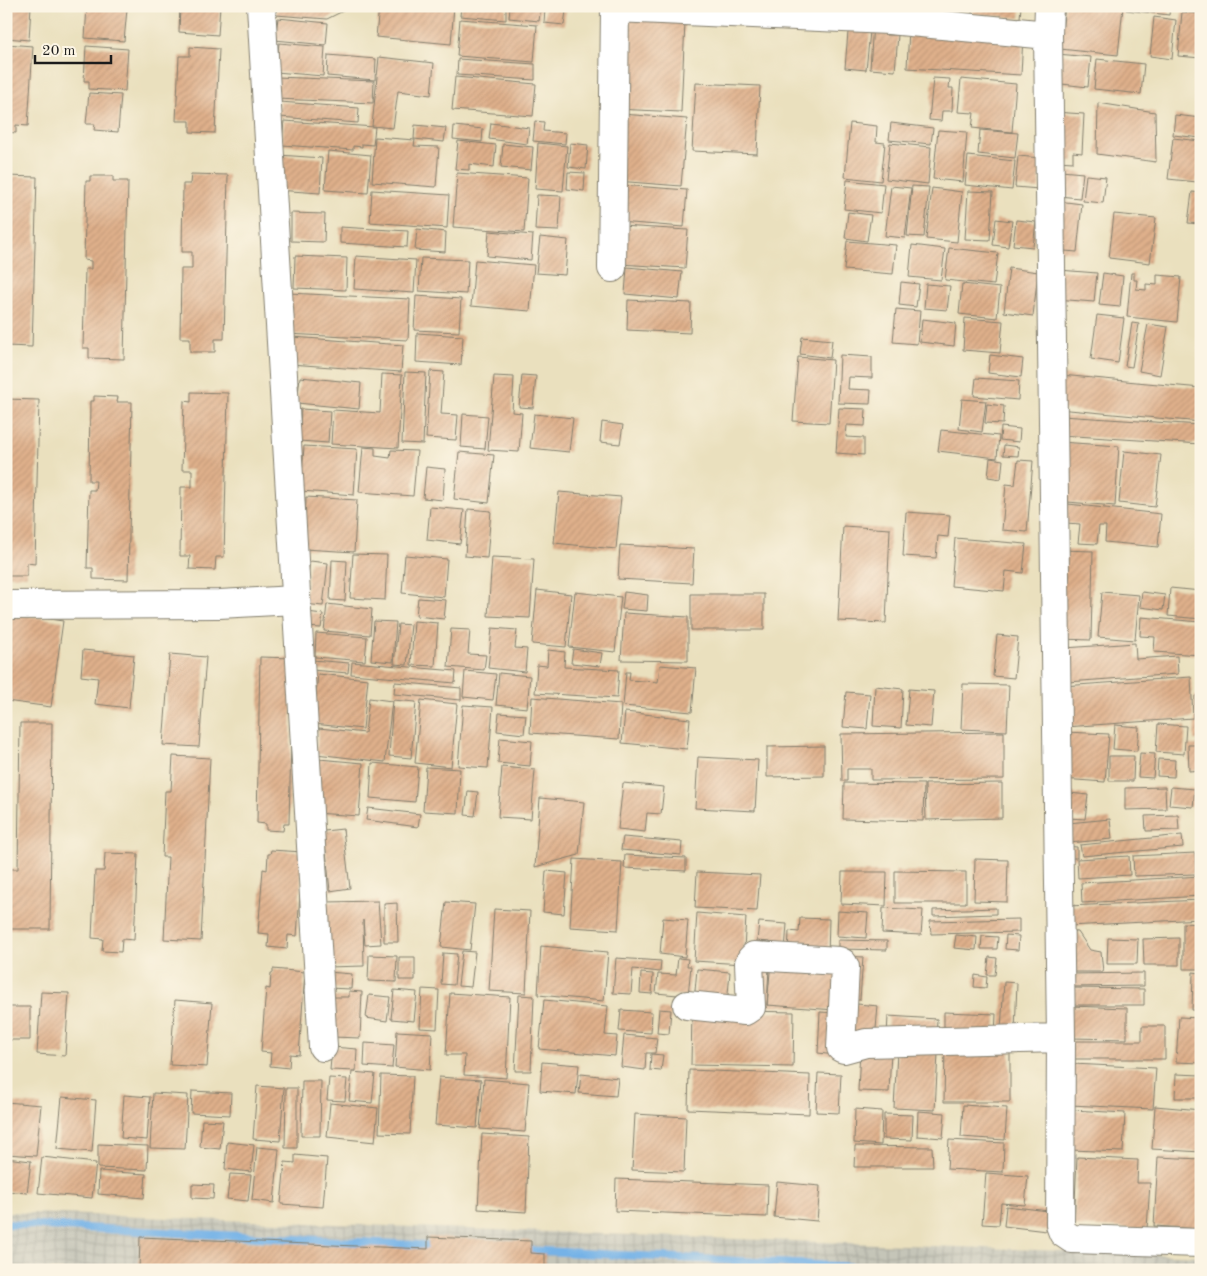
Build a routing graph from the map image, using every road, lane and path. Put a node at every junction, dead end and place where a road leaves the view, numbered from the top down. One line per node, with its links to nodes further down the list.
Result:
1 (261, 6): 6 (street)
2 (1049, 6): 4 (street)
3 (615, 7): 4 (street); 5 (street)
4 (1048, 35): 9 (street)
5 (612, 268)
6 (295, 600): 7 (street); 10 (street)
7 (6, 605)
8 (687, 1005): 9 (street)
9 (1061, 1038): 11 (street)
10 (323, 1047)
11 (1201, 1243)

